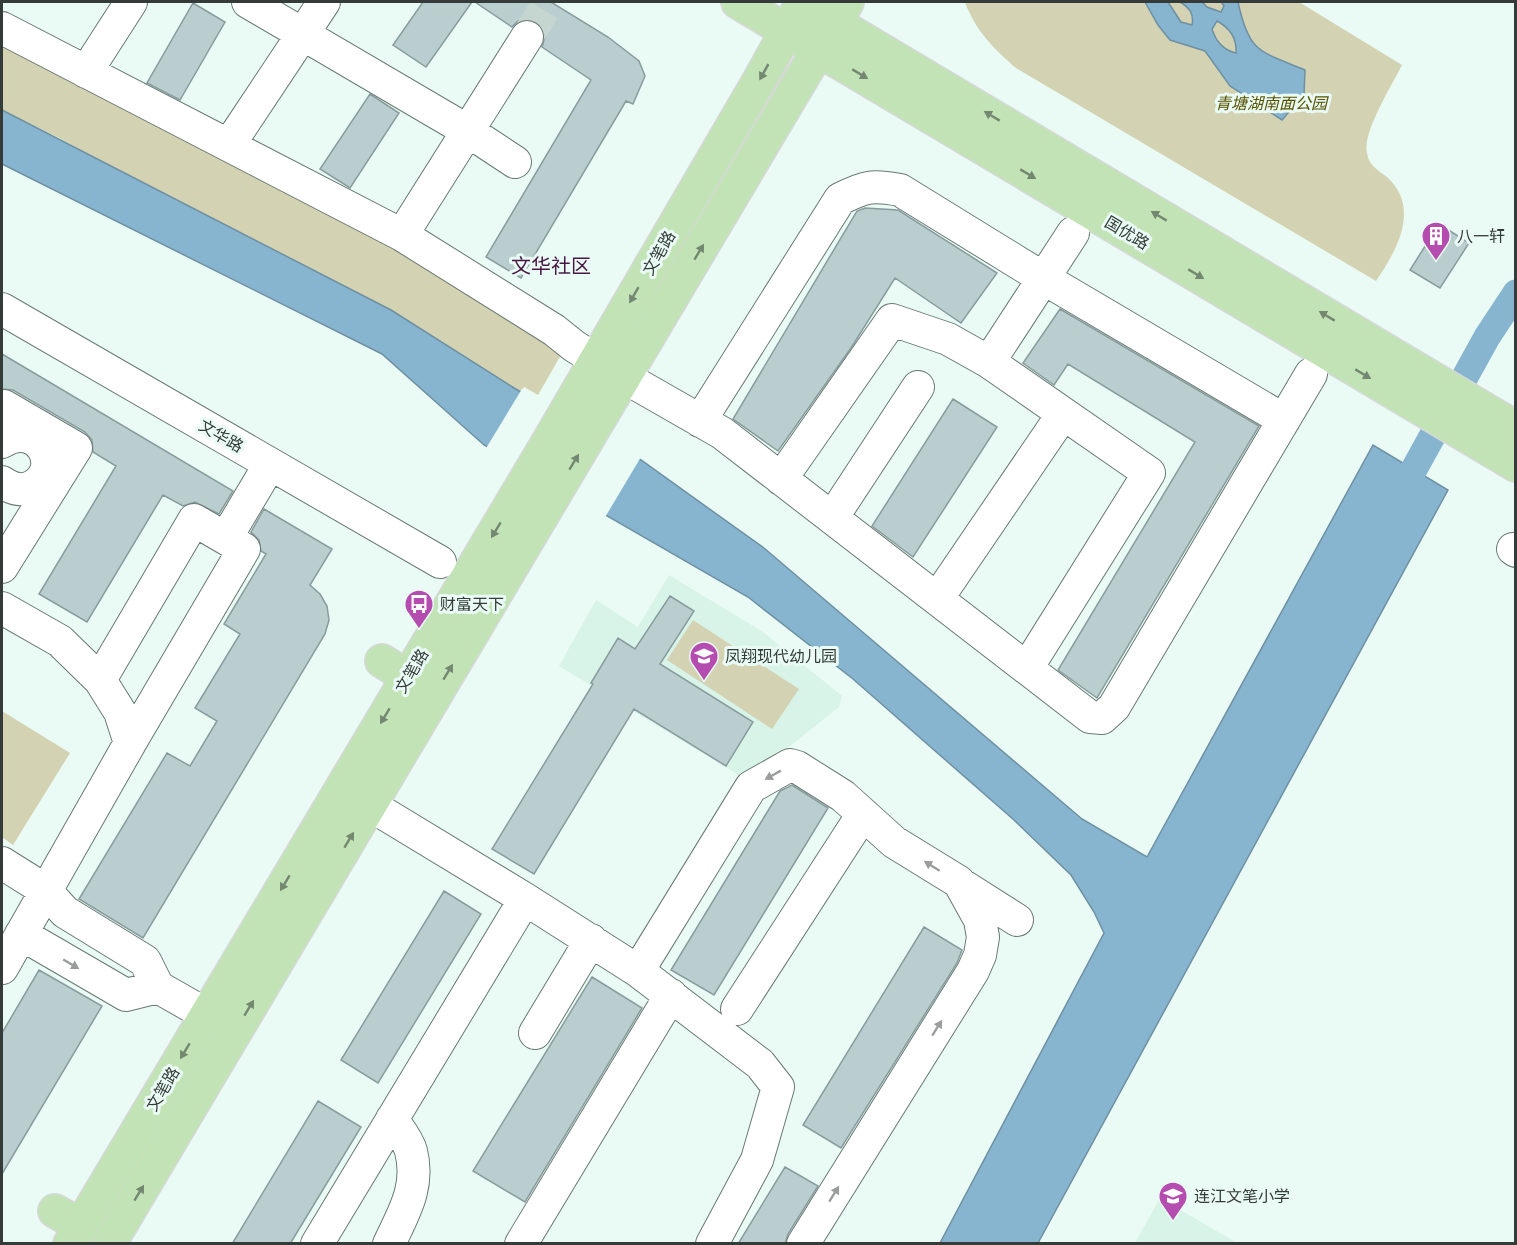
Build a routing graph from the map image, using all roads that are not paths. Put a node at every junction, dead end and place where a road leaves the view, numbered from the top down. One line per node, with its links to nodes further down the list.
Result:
1 (131, 2): 10 (street)
2 (248, 2): 8 (street)
3 (324, 2): 8 (street)
4 (738, 2): 5 (main road, 国优路)
5 (798, 9): 6 (main road, 国优路); 18 (main road, 文笔路, one-way to 18)
6 (834, 25): 21 (main road, 文笔路, one-way to 6); 27 (main road, 国优路)
7 (2, 28): 10 (street)
8 (303, 33): 11 (street); 12 (street)
9 (527, 37): 11 (street)
10 (86, 72): 12 (street)
11 (468, 131): 13 (street); 15 (street)
12 (229, 145): 15 (street)
13 (515, 162)
14 (1073, 233): 16 (street)
15 (402, 235): 18 (street)
16 (1043, 278): 19 (street); 25 (street); 26 (street)
17 (2, 309): 31 (street, 文华路)
18 (596, 360): 36 (main road, 文笔路)
19 (989, 362): 24 (street); 33 (street)
20 (1311, 374): 25 (street)
21 (624, 377): 26 (street); 36 (main road, 文笔路, one-way to 21)
22 (918, 387): 37 (street)
23 (2, 409): 29 (street)
24 (1063, 414): 41 (street); 43 (street)
25 (1284, 420): 43 (street)
26 (700, 421): 33 (street)
27 (1475, 422): 28 (main road, 国优路); 32 (main road, 国优路)
28 (1515, 428)
29 (36, 432): 30 (street); 34 (street)
30 (2, 442)
31 (270, 464): 38 (street); 39 (street, 文华路)
32 (1515, 465)
33 (782, 479): 37 (street)
34 (49, 480): 35 (street); 40 (street)
35 (2, 482)
36 (539, 488): 46 (main road, 文笔路, one-way to 36); 59 (main road, 文笔路, one-way to 59)
37 (832, 518): 41 (street)
38 (226, 538): 44 (street); 45 (street)
39 (440, 562)
40 (2, 567)
41 (937, 599): 43 (street)
42 (2, 608): 44 (street)
43 (1027, 668)
44 (100, 680): 45 (street)
45 (130, 743): 50 (street)
46 (370, 805): 51 (street); 63 (main road, 文笔路, one-way to 46)
47 (863, 814): 49 (street, one-way to 47); 55 (street, one-way to 55); 58 (street)
48 (2, 863): 50 (street)
49 (959, 882): 52 (street); 68 (street, one-way to 49)
50 (45, 890): 54 (street); 56 (street)
51 (525, 899): 53 (street); 61 (street)
52 (1017, 920)
53 (591, 940): 55 (street); 60 (street)
54 (8, 954): 56 (street, one-way to 56)
55 (639, 970): 57 (street)
56 (158, 987): 59 (street)
57 (671, 995): 66 (street); 67 (street)
58 (737, 1009)
59 (207, 1015): 62 (main road, 文笔路, one-way to 62)
60 (535, 1033)
61 (392, 1119): 64 (street); 65 (street)
62 (69, 1227)
63 (109, 1244)
64 (317, 1244)
65 (389, 1244)
66 (521, 1244)
67 (712, 1244)
68 (803, 1244)

